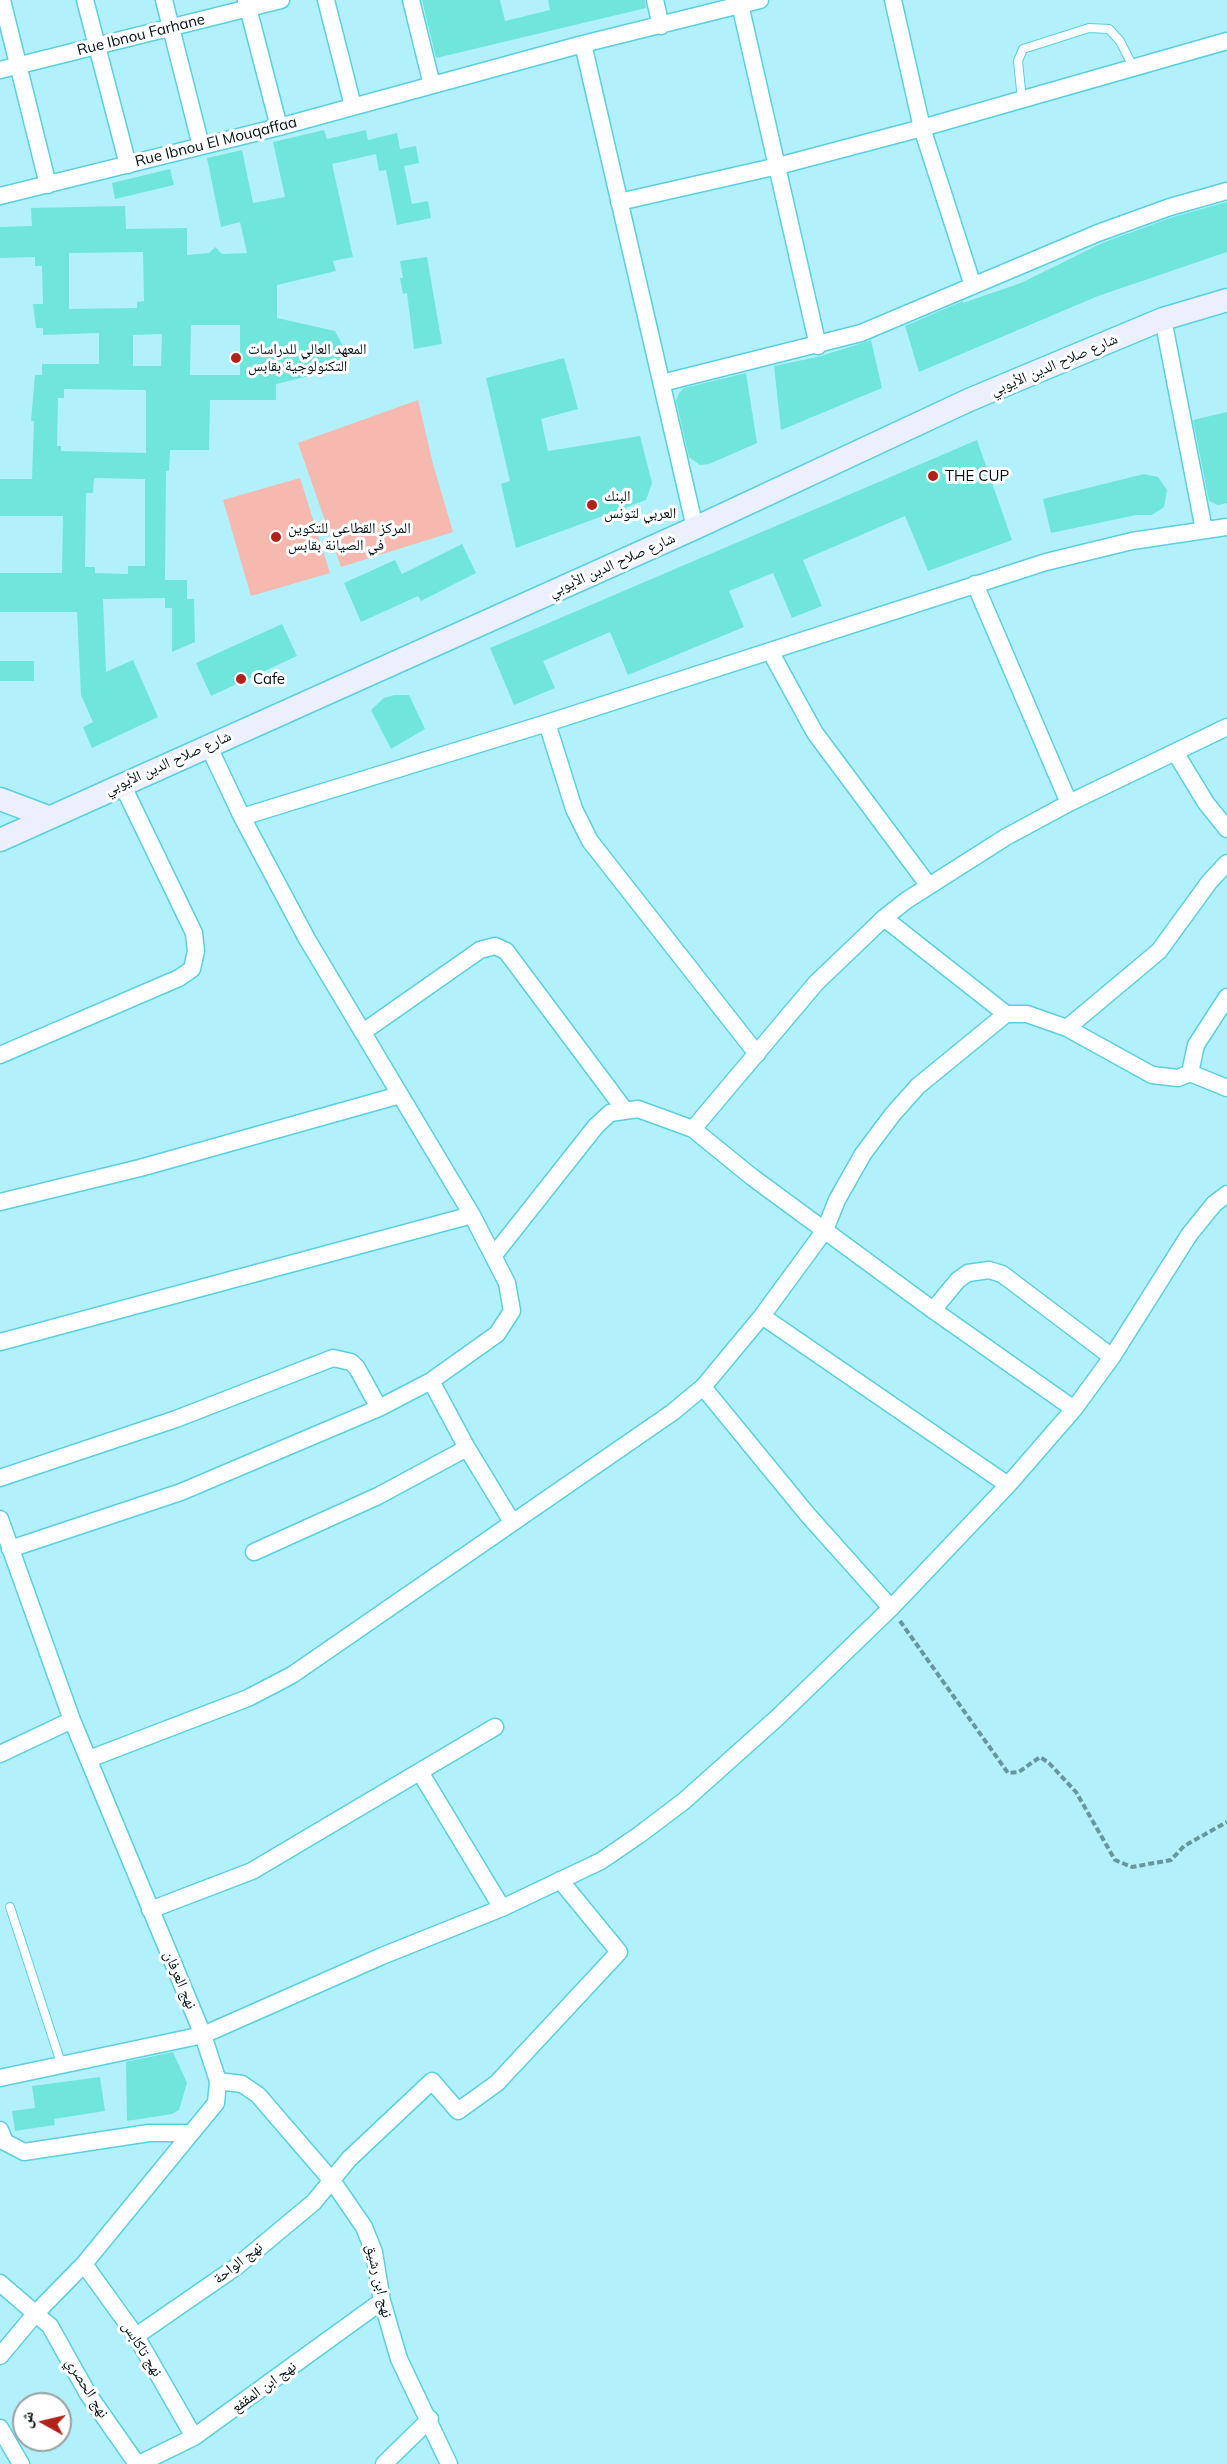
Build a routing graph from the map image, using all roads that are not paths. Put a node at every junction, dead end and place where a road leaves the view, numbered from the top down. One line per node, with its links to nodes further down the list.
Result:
1 (2, 0): 17 (street)
2 (85, 0): 16 (street)
3 (164, 0): 13 (street)
4 (281, 0): 11 (street, Rue Ibnou Farhane)
5 (326, 0): 22 (street)
6 (411, 0): 20 (street)
7 (655, 0): 12 (street)
8 (760, 0): 10 (street, Rue Ibnou El Mouqaffaa)
9 (893, 0): 24 (street)
10 (739, 2): 12 (street, Rue Ibnou El Mouqaffaa); 27 (street)
11 (247, 4): 13 (street, Rue Ibnou Farhane); 23 (street)
12 (661, 26): 15 (street, Rue Ibnou El Mouqaffaa)
13 (171, 27): 16 (street, Rue Ibnou Farhane); 25 (street)
14 (1227, 40): 18 (street)
15 (583, 44): 20 (street, Rue Ibnou El Mouqaffaa); 31 (street)
16 (97, 46): 17 (street, Rue Ibnou Farhane); 26 (street)
17 (18, 65): 19 (street, Rue Ibnou Farhane); 28 (street)
18 (1133, 67): 21 (street); 21 (lane)
19 (0, 70)
20 (432, 85): 22 (street, Rue Ibnou El Mouqaffaa)
21 (1022, 100): 24 (street)
22 (353, 106): 23 (street, Rue Ibnou El Mouqaffaa)
23 (279, 127): 25 (street, Rue Ibnou El Mouqaffaa)
24 (922, 128): 27 (street); 32 (street)
25 (201, 146): 26 (street, Rue Ibnou El Mouqaffaa)
26 (128, 165): 28 (street, Rue Ibnou El Mouqaffaa)
27 (778, 166): 31 (street); 35 (street)
28 (48, 185): 30 (street, Rue Ibnou El Mouqaffaa)
29 (1227, 191): 32 (street)
30 (0, 196)
31 (619, 201): 36 (street)
32 (973, 286): 35 (street)
33 (1227, 300): 34 (main road, شارع صلاح الدين الأيوبي)
34 (1163, 320): 38 (main road, شارع صلاح الدين الأيوبي); 39 (street)
35 (818, 346): 36 (street)
36 (662, 383): 38 (street)
37 (1227, 527): 39 (street)
38 (694, 528): 44 (main road, شارع صلاح الدين الأيوبي)
39 (1204, 530): 40 (street)
40 (975, 584): 41 (street); 48 (street)
41 (770, 651): 42 (street); 54 (street)
42 (547, 723): 50 (street); 60 (street)
43 (1227, 727): 45 (street)
44 (208, 745): 46 (main road, شارع صلاح الدين الأيوبي); 50 (street)
45 (1175, 752): 48 (street); 51 (street)
46 (122, 784): 49 (main road, شارع صلاح الدين الأيوبي); 61 (street)
47 (0, 799): 49 (main road)
48 (1069, 803): 54 (street)
49 (48, 817): 52 (main road, شارع صلاح الدين الأيوبي)
50 (242, 817): 59 (street)
51 (1227, 830)
52 (0, 840)
53 (1227, 863): 58 (street)
54 (929, 886): 55 (street)
55 (884, 918): 57 (street); 60 (street)
56 (1227, 997): 62 (street)
57 (1005, 1014): 58 (street); 70 (street)
58 (1067, 1028): 62 (street)
59 (363, 1032): 64 (street); 65 (street)
60 (757, 1054): 66 (street)
61 (0, 1055)
62 (1190, 1073): 63 (street)
63 (1227, 1088)
64 (400, 1095): 68 (street); 69 (street)
65 (624, 1109): 66 (street); 71 (street)
66 (693, 1129): 70 (street)
67 (1227, 1194): 75 (street)
68 (0, 1202)
69 (472, 1215): 71 (street); 74 (street)
70 (825, 1230): 72 (street); 73 (street)
71 (494, 1255): 76 (street)
72 (933, 1310): 75 (street); 79 (street)
73 (762, 1316): 77 (street); 82 (street)
74 (0, 1342)
75 (1113, 1357): 79 (street)
76 (431, 1381): 78 (street); 80 (street)
77 (703, 1387): 84 (street); 87 (street)
78 (379, 1408): 81 (street); 85 (street)
79 (1074, 1409): 82 (street)
80 (467, 1448): 84 (street); 86 (street)
81 (0, 1478)
82 (1008, 1485): 87 (street)
83 (0, 1519): 85 (street, نهج العرفان)
84 (512, 1522): 91 (street)
85 (10, 1549): 88 (street, نهج العرفان)
86 (254, 1552)
87 (891, 1608): 93 (street)
88 (72, 1720): 90 (street); 91 (street, نهج العرفان)
89 (495, 1727): 92 (street)
90 (0, 1754)
91 (89, 1759): 96 (street, نهج العرفان)
92 (420, 1772): 95 (street); 96 (street)
93 (560, 1880): 95 (street); 103 (street, نهج الواحة)
94 (10, 1907): 98 (lane)
95 (502, 1908): 97 (street)
96 (150, 1910): 97 (street, نهج العرفان)
97 (203, 2035): 98 (street); 100 (street, نهج العرفان)
98 (62, 2066): 99 (street)
99 (0, 2078)
100 (218, 2081): 102 (street); 103 (street, نهج ابن رشيق)
101 (0, 2130): 102 (street)
102 (191, 2133): 104 (street)
103 (333, 2182): 106 (street, نهج ابن رشيق); 108 (street, نهج الواحة)
104 (84, 2264): 107 (street); 108 (street, نهج تاكابس)
105 (0, 2283): 107 (street, نهج الحصري)
106 (382, 2301): 110 (street, نهج ابن رشيق); 112 (street, نهج ابن المقفع)
107 (36, 2313): 109 (street); 114 (street, نهج الحصري)
108 (136, 2336): 112 (street, نهج تاكابس)
109 (0, 2356)
110 (430, 2419): 115 (street); 116 (street, نهج ابن رشيق)
111 (0, 2428): 113 (street)
112 (194, 2437): 114 (street, نهج ابن المقفع)
113 (21, 2464)
114 (138, 2464)
115 (384, 2464)
116 (449, 2464)

